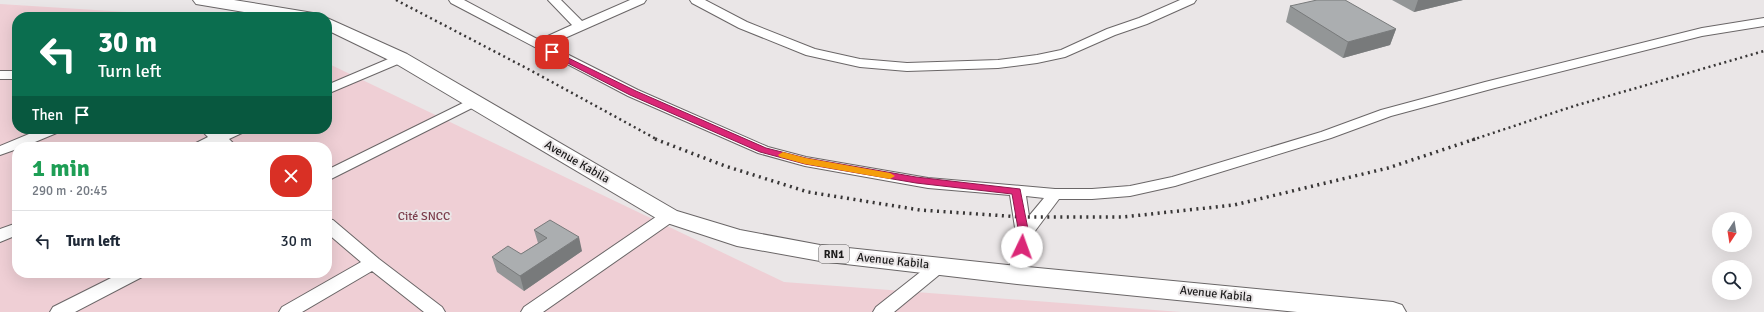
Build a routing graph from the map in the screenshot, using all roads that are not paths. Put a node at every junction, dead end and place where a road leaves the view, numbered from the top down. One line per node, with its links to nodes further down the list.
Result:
1 (202, 0): 7 (highway)
2 (455, 0): 11 (street)
3 (554, 0): 10 (street)
4 (640, 0): 10 (street)
5 (696, 0): 6 (street)
6 (1190, 0)
7 (279, 12)
8 (1764, 22): 27 (street)
9 (332, 26): 12 (highway, Avenue Kabila / RN1)
10 (580, 26): 11 (street)
11 (539, 45): 26 (street)
12 (400, 58): 15 (street); 16 (highway, Avenue Kabila / RN1)
13 (0, 75): 14 (street)
14 (12, 75)
15 (332, 88)
16 (474, 102): 25 (street); 28 (highway, Avenue Kabila / RN1)
17 (42, 134): 20 (street)
18 (213, 134): 21 (street)
19 (234, 134): 22 (street)
20 (22, 142)
21 (223, 142)
22 (225, 142)
23 (12, 146): 24 (street)
24 (0, 151)
25 (332, 173)
26 (1017, 191): 27 (street); 31 (street)
27 (1055, 194): 31 (street)
28 (669, 216): 34 (highway, Avenue Kabila / RN1); 40 (street)
29 (332, 228): 33 (street)
30 (12, 230): 32 (street)
31 (1024, 234): 35 (street)
32 (0, 236)
33 (373, 263): 38 (street); 39 (street)
34 (939, 266): 35 (highway, Avenue Kabila / RN1); 41 (street)
35 (1018, 275): 42 (highway, Avenue Kabila / RN1)
36 (126, 278): 37 (street)
37 (59, 312)
38 (288, 312)
39 (436, 312)
40 (530, 312)
41 (882, 312)
42 (1394, 312)

